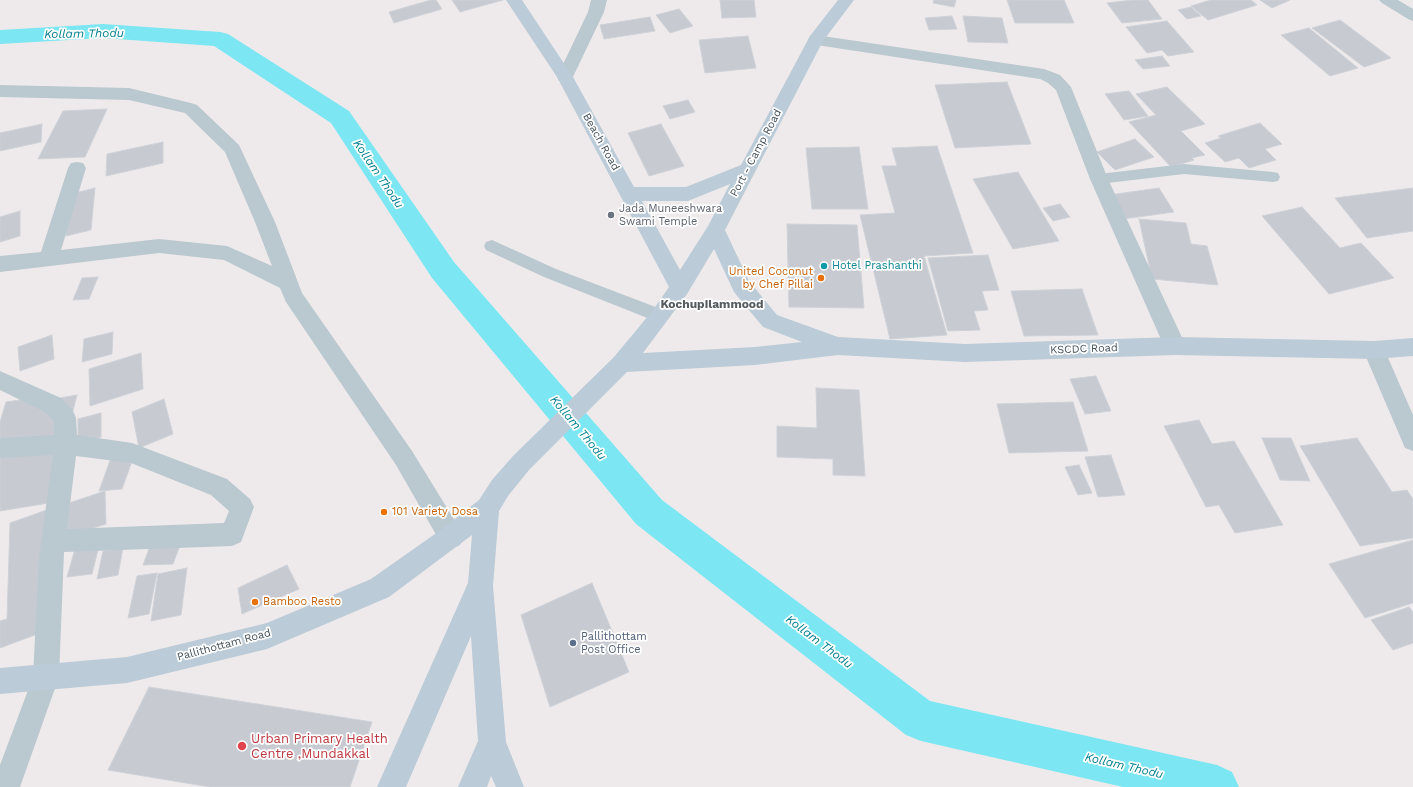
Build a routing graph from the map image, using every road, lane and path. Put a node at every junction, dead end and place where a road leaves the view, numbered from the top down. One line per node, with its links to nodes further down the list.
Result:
1 (514, 0): 7 (main road, Beach Road)
2 (599, 0): 7 (street)
3 (846, 0): 6 (main road, Port - Camp Road)
4 (1387, 0): 5 (street)
5 (1413, 16)
6 (816, 40): 10 (main road, Port - Camp Road); 12 (street)
7 (565, 77): 13 (main road, Beach Road)
8 (0, 91): 18 (street)
9 (76, 168): 16 (street)
10 (748, 169): 13 (main road); 14 (main road, Port - Camp Road)
11 (1273, 177): 12 (lane)
12 (1099, 179): 22 (street)
13 (629, 194): 19 (main road, Beach Road)
14 (715, 230): 19 (main road, Port - Camp Road); 21 (main road)
15 (492, 246): 20 (lane)
16 (48, 258): 17 (street); 18 (street)
17 (0, 264)
18 (288, 283): 31 (street)
19 (680, 288): 20 (main road, Port - Camp Road)
20 (660, 316): 25 (main road, Port - Camp Road)
21 (838, 346): 22 (main road, KSCDC Road); 25 (main road, KSCDC Road)
22 (1175, 346): 24 (main road, KSCDC Road)
23 (1413, 347): 24 (main road, KSCDC Road)
24 (1374, 350): 27 (street)
25 (622, 363): 30 (main road, Port - Camp Road)
26 (0, 380): 28 (street)
27 (1413, 441)
28 (66, 444): 29 (street); 32 (street); 32 (street)
29 (0, 448)
30 (493, 498): 31 (main road, Pallithottam Road); 33 (main road)
31 (451, 537): 34 (main road, Pallithottam Road)
32 (53, 541): 34 (street)
33 (480, 586): 36 (main road); 38 (main road)
34 (46, 677): 35 (main road, Pallithottam Road); 37 (street)
35 (0, 681)
36 (492, 742): 39 (main road); 40 (main road)
37 (6, 787)
38 (391, 787)
39 (472, 787)
40 (510, 787)

